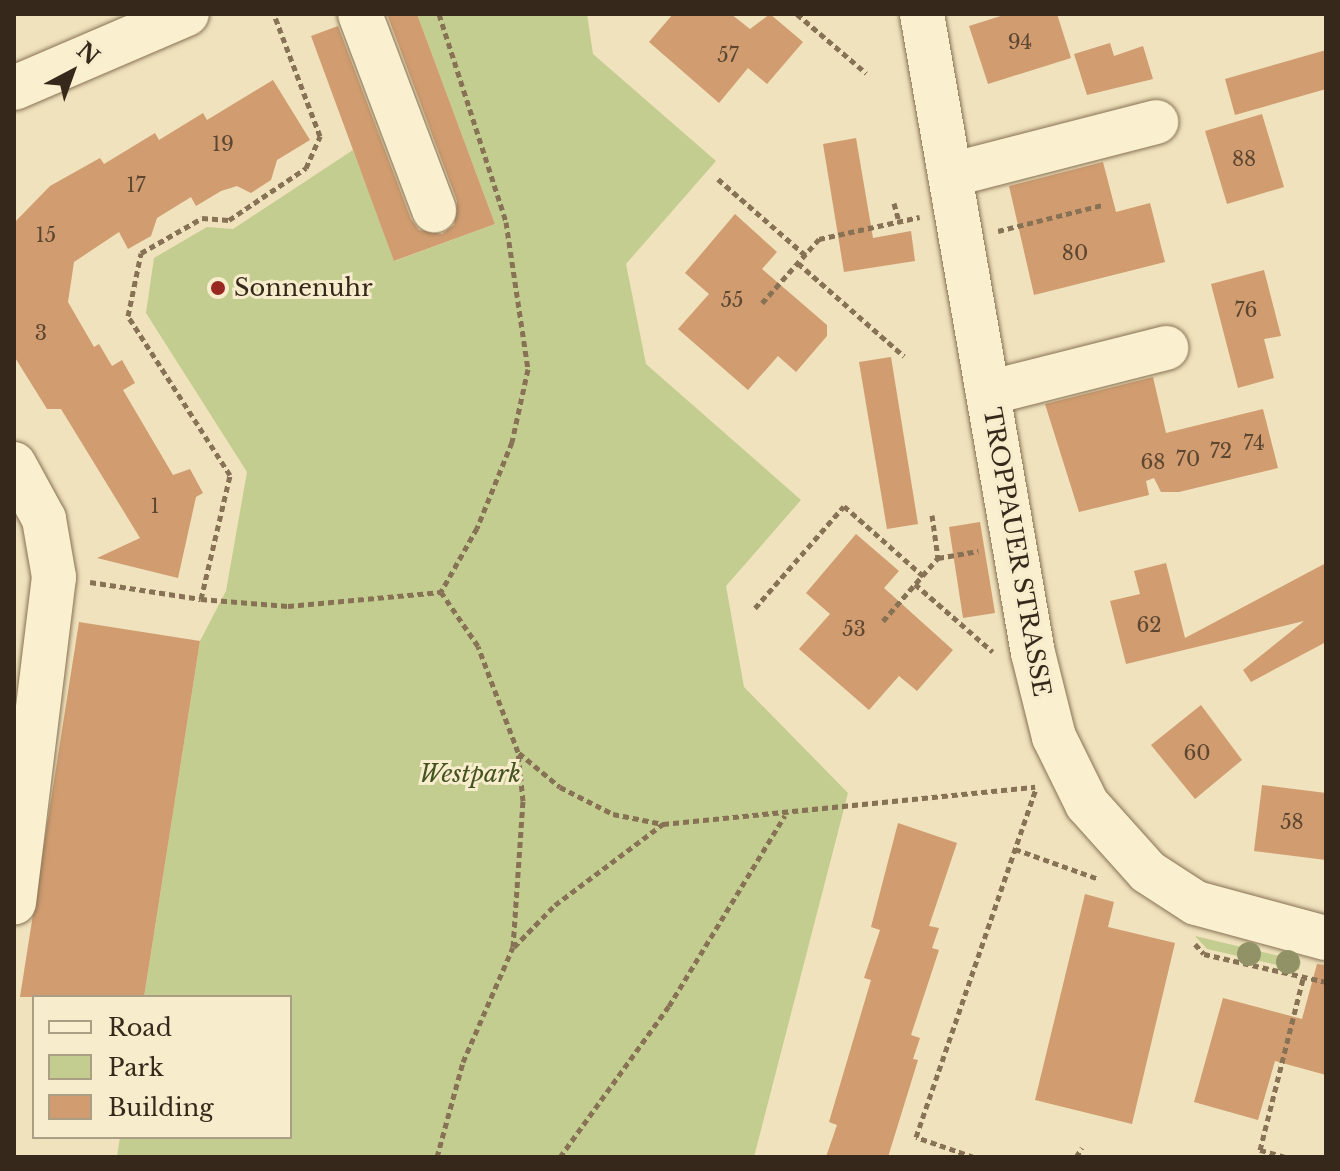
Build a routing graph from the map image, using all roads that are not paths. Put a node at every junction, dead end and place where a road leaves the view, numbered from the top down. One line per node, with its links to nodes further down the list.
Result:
1 (187, 14): 4 (street)
2 (360, 14): 7 (street)
3 (922, 14): 6 (street, TROPPAUER STRASSE)
4 (14, 88)
5 (1156, 122): 6 (street)
6 (956, 208): 9 (street, TROPPAUER STRASSE)
7 (434, 210)
8 (1166, 348): 9 (street)
9 (988, 393): 12 (street, TROPPAUER STRASSE)
10 (14, 464): 11 (street)
11 (14, 903)
12 (1326, 938)

